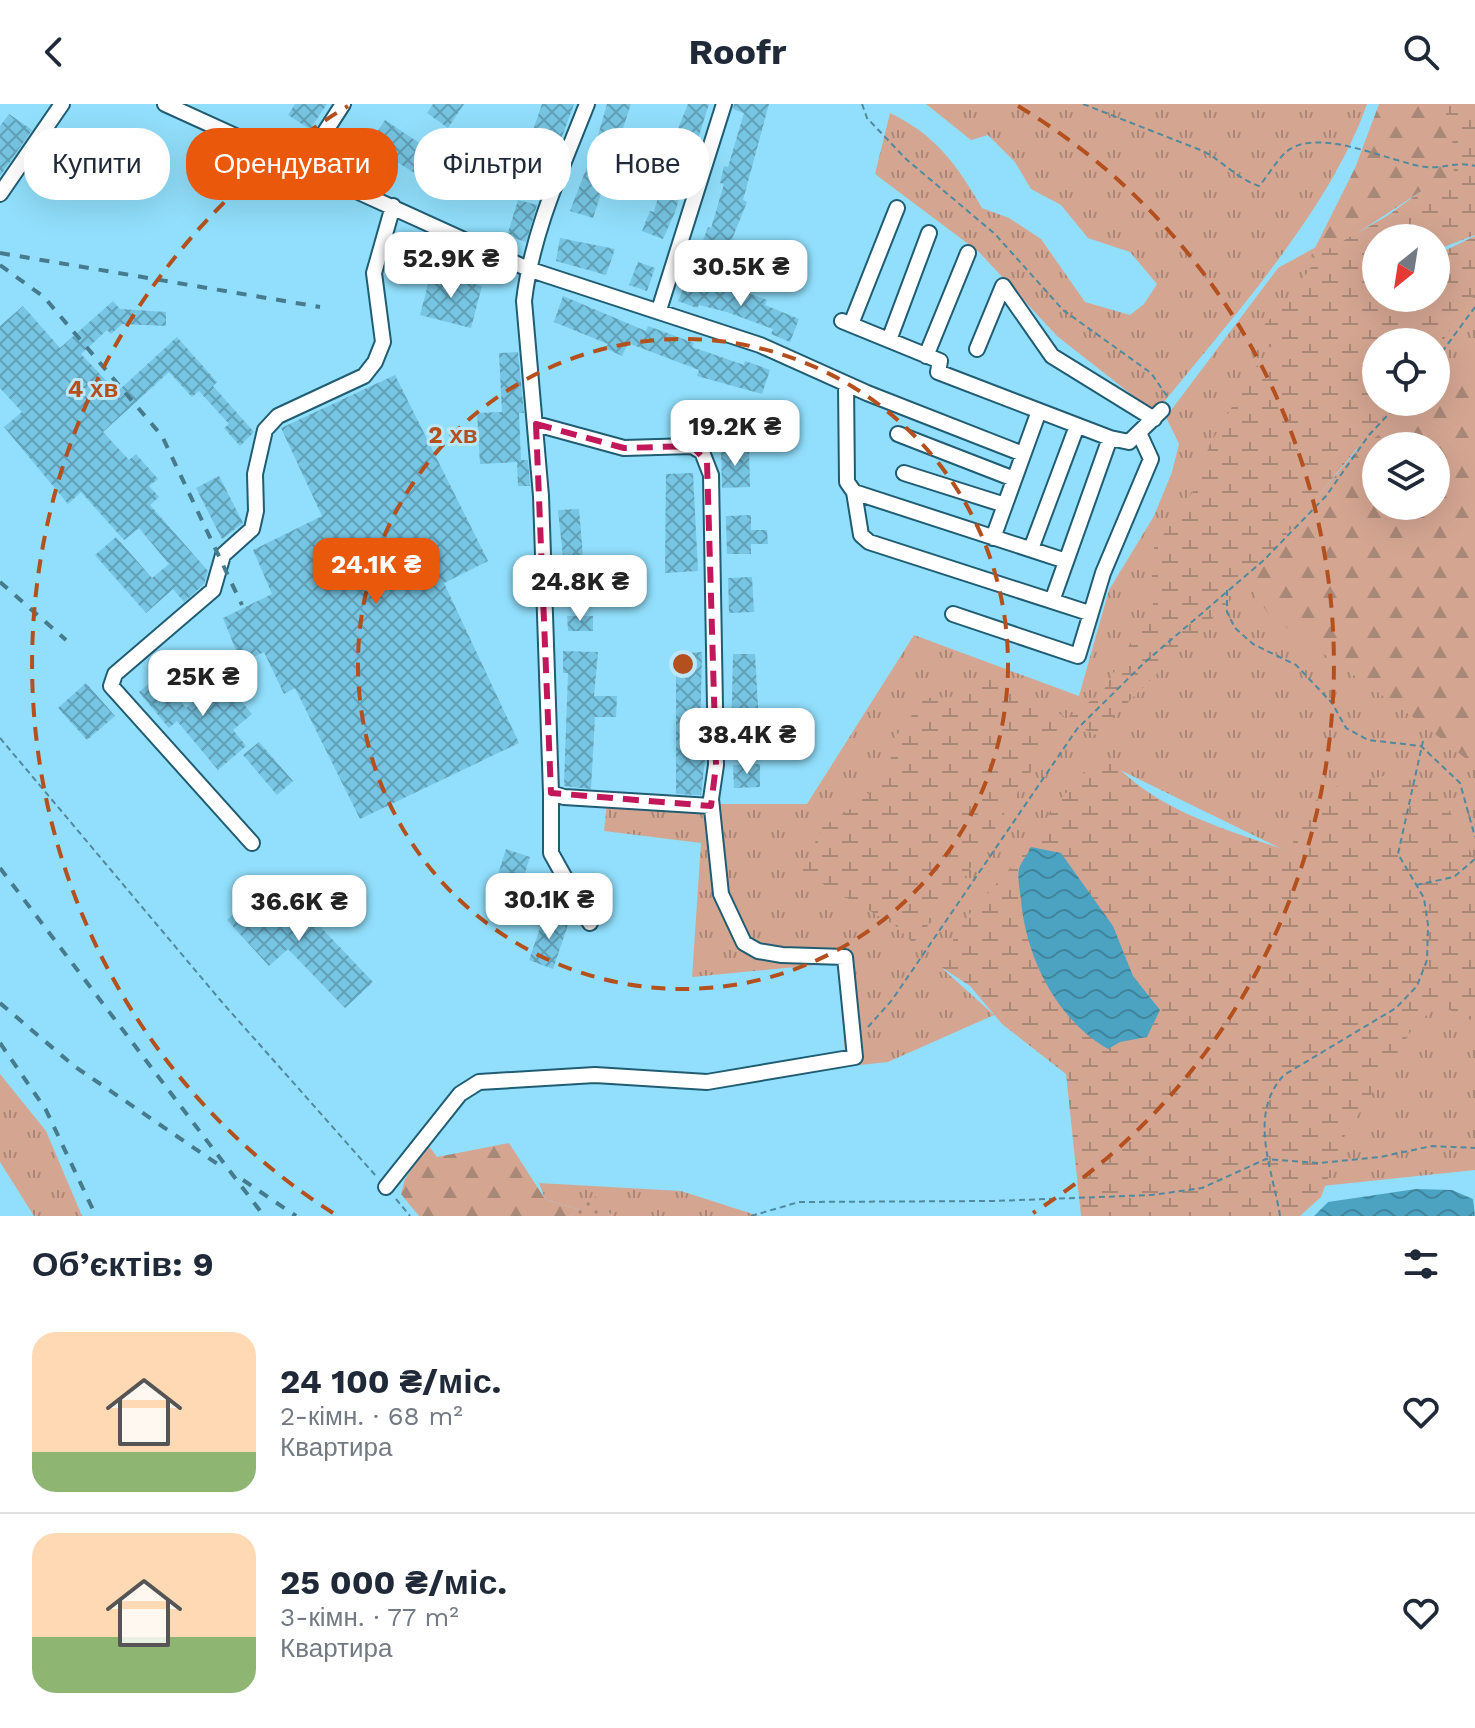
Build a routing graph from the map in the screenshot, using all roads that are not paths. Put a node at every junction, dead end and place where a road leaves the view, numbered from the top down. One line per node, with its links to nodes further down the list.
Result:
1 (62, 104): 8 (street)
2 (165, 104): 6 (street)
3 (343, 104): 7 (street)
4 (587, 104): 14 (street)
5 (724, 104): 15 (street)
6 (218, 128)
7 (328, 128)
8 (0, 194)
9 (380, 200): 10 (street)
10 (393, 206): 14 (street); 39 (street)
11 (897, 208): 16 (street)
12 (929, 233): 16 (street)
13 (968, 253): 18 (street)
14 (528, 269): 15 (street); 21 (street)
15 (659, 310): 19 (street)
16 (889, 340): 18 (street)
17 (977, 349): 24 (street)
18 (926, 356): 20 (street)
19 (846, 384): 26 (street); 29 (street)
20 (1039, 411): 22 (street); 26 (street)
21 (536, 424): 37 (street); 38 (street)
22 (1077, 426): 25 (street); 32 (street)
23 (898, 434): 28 (street)
24 (1140, 435): 25 (street); 35 (street)
25 (1110, 438): 33 (street)
26 (1023, 454): 28 (street)
27 (904, 473): 30 (street)
28 (1014, 479): 30 (street)
29 (854, 492): 31 (street); 34 (street)
30 (1005, 505): 31 (street)
31 (993, 538): 32 (street)
32 (1031, 549): 33 (street)
33 (1066, 561): 34 (street)
34 (1052, 601): 35 (street)
35 (1089, 613): 36 (street)
36 (953, 614)
37 (551, 793): 38 (street); 40 (street)
38 (711, 806): 41 (street)
39 (252, 843)
40 (590, 923)
41 (386, 1187)

